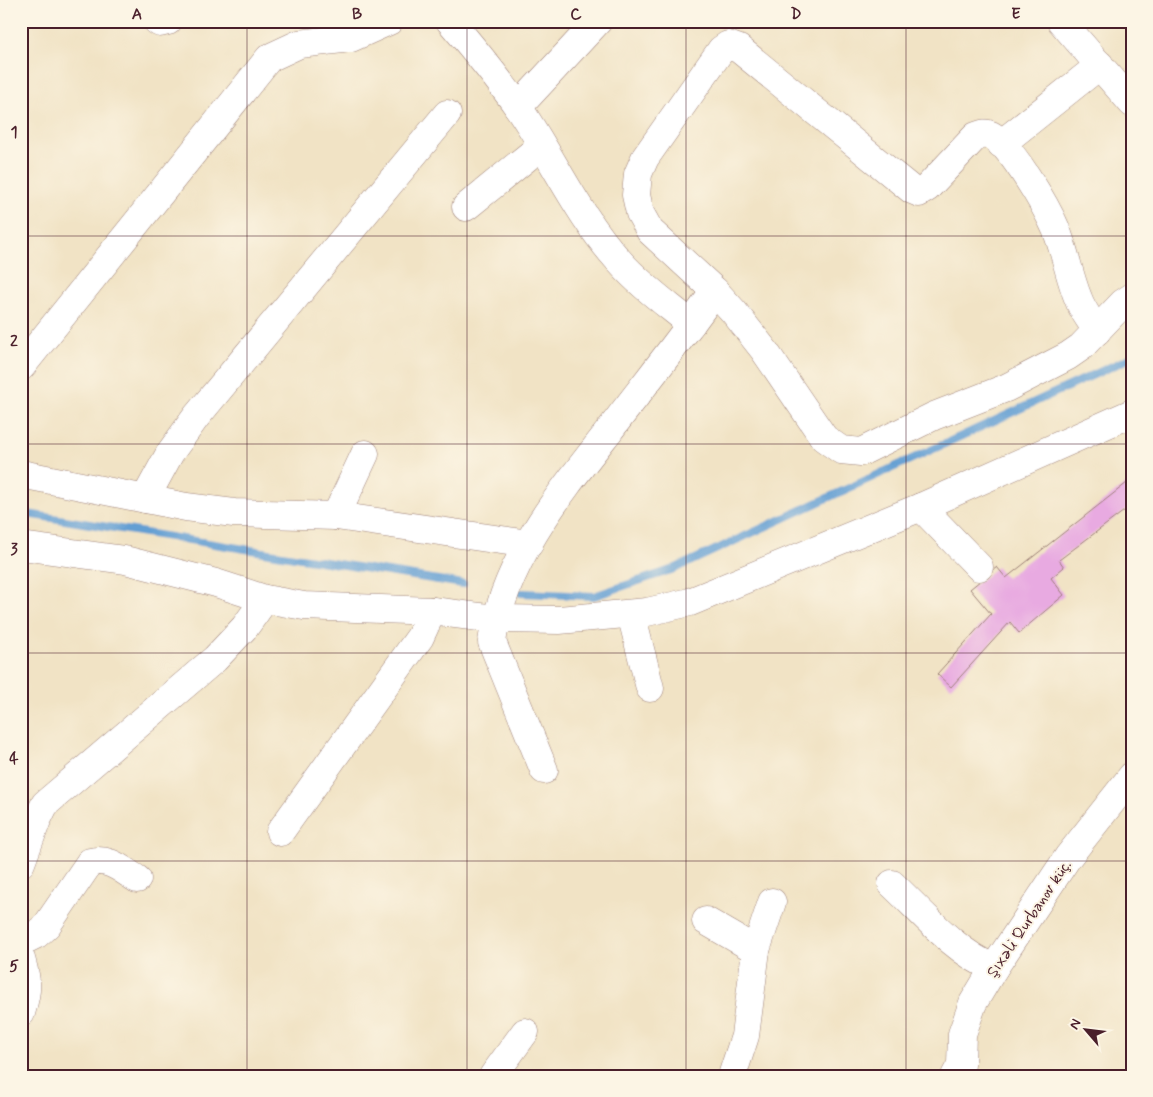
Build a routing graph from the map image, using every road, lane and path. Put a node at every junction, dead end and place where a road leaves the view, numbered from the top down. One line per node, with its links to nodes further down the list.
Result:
1 (157, 21): 2 (street)
2 (168, 21)
3 (389, 21): 18 (street)
4 (450, 21): 9 (street)
5 (598, 21): 9 (street)
6 (1061, 21): 7 (street)
7 (1100, 65): 8 (street); 11 (street)
8 (1132, 103)
9 (518, 107): 12 (street)
10 (447, 114): 22 (street)
11 (1001, 144): 14 (street); 17 (street)
12 (541, 146): 13 (street); 16 (street)
13 (466, 207)
14 (715, 291): 16 (street); 17 (street)
15 (1132, 297): 17 (street)
16 (691, 324): 25 (street)
17 (1097, 331)
18 (21, 367)
19 (1132, 413): 23 (street)
20 (365, 454): 24 (street)
21 (21, 474): 22 (street)
22 (145, 499): 24 (street)
23 (920, 507): 27 (street); 30 (street)
24 (336, 516): 25 (street)
25 (529, 544): 31 (street)
26 (21, 546): 28 (street)
27 (978, 566)
28 (265, 599): 29 (street); 36 (street)
29 (432, 612): 31 (street); 35 (street)
30 (632, 614): 31 (street); 32 (street)
31 (495, 619): 33 (street)
32 (650, 688)
33 (544, 770)
34 (1127, 791): 44 (street, Şıxəli Qurbanov küç.)
35 (280, 832)
36 (21, 862)
37 (137, 879): 41 (street)
38 (892, 884): 44 (street)
39 (772, 902): 42 (street)
40 (706, 921): 42 (street)
41 (21, 942)
42 (756, 950): 48 (street)
43 (21, 959): 45 (street)
44 (994, 968): 49 (street, Şıxəli Qurbanov küç.)
45 (21, 1013)
46 (526, 1032): 47 (street)
47 (492, 1076)
48 (732, 1076)
49 (955, 1076)

